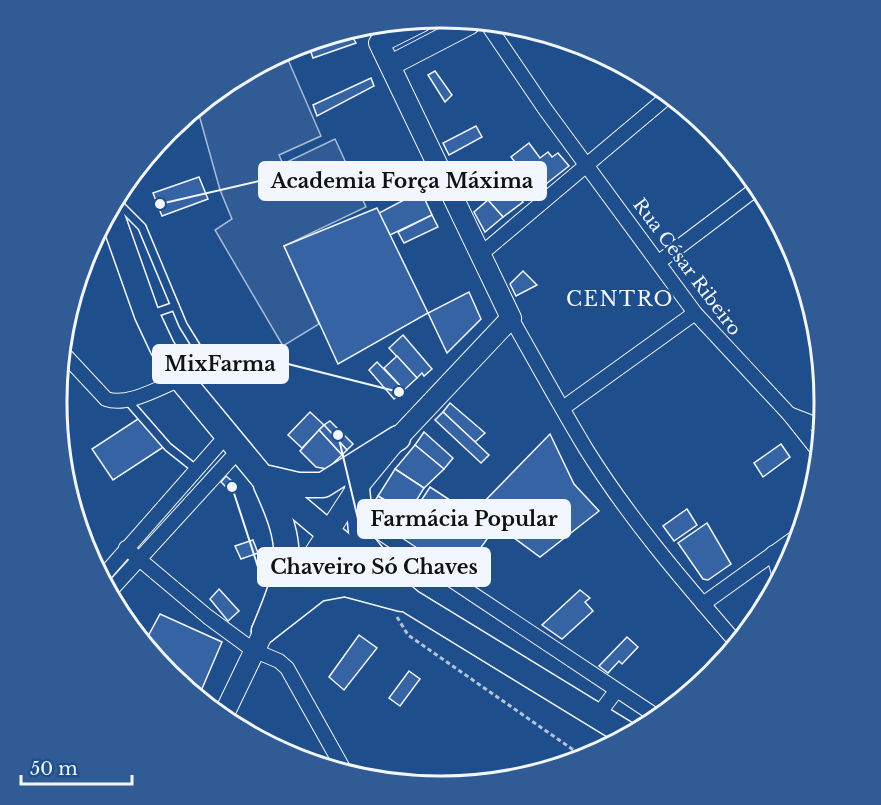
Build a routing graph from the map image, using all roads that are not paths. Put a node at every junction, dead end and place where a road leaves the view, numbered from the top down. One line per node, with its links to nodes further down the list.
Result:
1 (461, 29): 4 (street)
2 (493, 33): 6 (street, Rua César Ribeiro)
3 (376, 37): 4 (street)
4 (391, 65): 10 (street)
5 (662, 102): 6 (street)
6 (587, 164): 10 (street); 11 (street, Rua César Ribeiro)
7 (750, 193): 11 (street)
8 (122, 207): 12 (lane)
9 (114, 221): 14 (highway)
10 (482, 254): 15 (street)
11 (659, 262): 13 (street, Rua César Ribeiro)
12 (174, 306): 14 (lane); 17 (lane)
13 (695, 313): 19 (street); 20 (street, Rua César Ribeiro)
14 (147, 315): 17 (highway)
15 (511, 318): 19 (street); 22 (street)
16 (69, 359): 18 (street)
17 (181, 379): 18 (street); 24 (highway)
18 (127, 400): 25 (lane)
19 (563, 408): 38 (street)
20 (789, 414): 21 (street, Rua César Ribeiro); 23 (street, Rua César Ribeiro)
21 (814, 424)
22 (398, 438): 26 (highway); 27 (street)
23 (812, 443)
24 (232, 444): 25 (street); 26 (highway); 33 (street)
25 (197, 470): 31 (street)
26 (262, 477): 29 (highway); 40 (highway)
27 (357, 489): 28 (highway); 29 (street)
28 (360, 519): 37 (highway); 41 (street)
29 (328, 533): 37 (highway); 40 (street)
30 (787, 543): 32 (street)
31 (126, 548): 33 (street); 35 (street)
32 (772, 553): 34 (street); 38 (street)
33 (139, 558): 36 (street); 40 (street)
34 (777, 567)
35 (107, 571)
36 (115, 586)
37 (411, 602): 40 (highway); 44 (highway)
38 (703, 604): 39 (street)
39 (732, 637)
40 (259, 641): 42 (street); 46 (street)
41 (616, 691): 43 (street); 44 (street)
42 (227, 709)
43 (650, 712)
44 (598, 715): 45 (highway)
45 (620, 730)
46 (340, 763)

